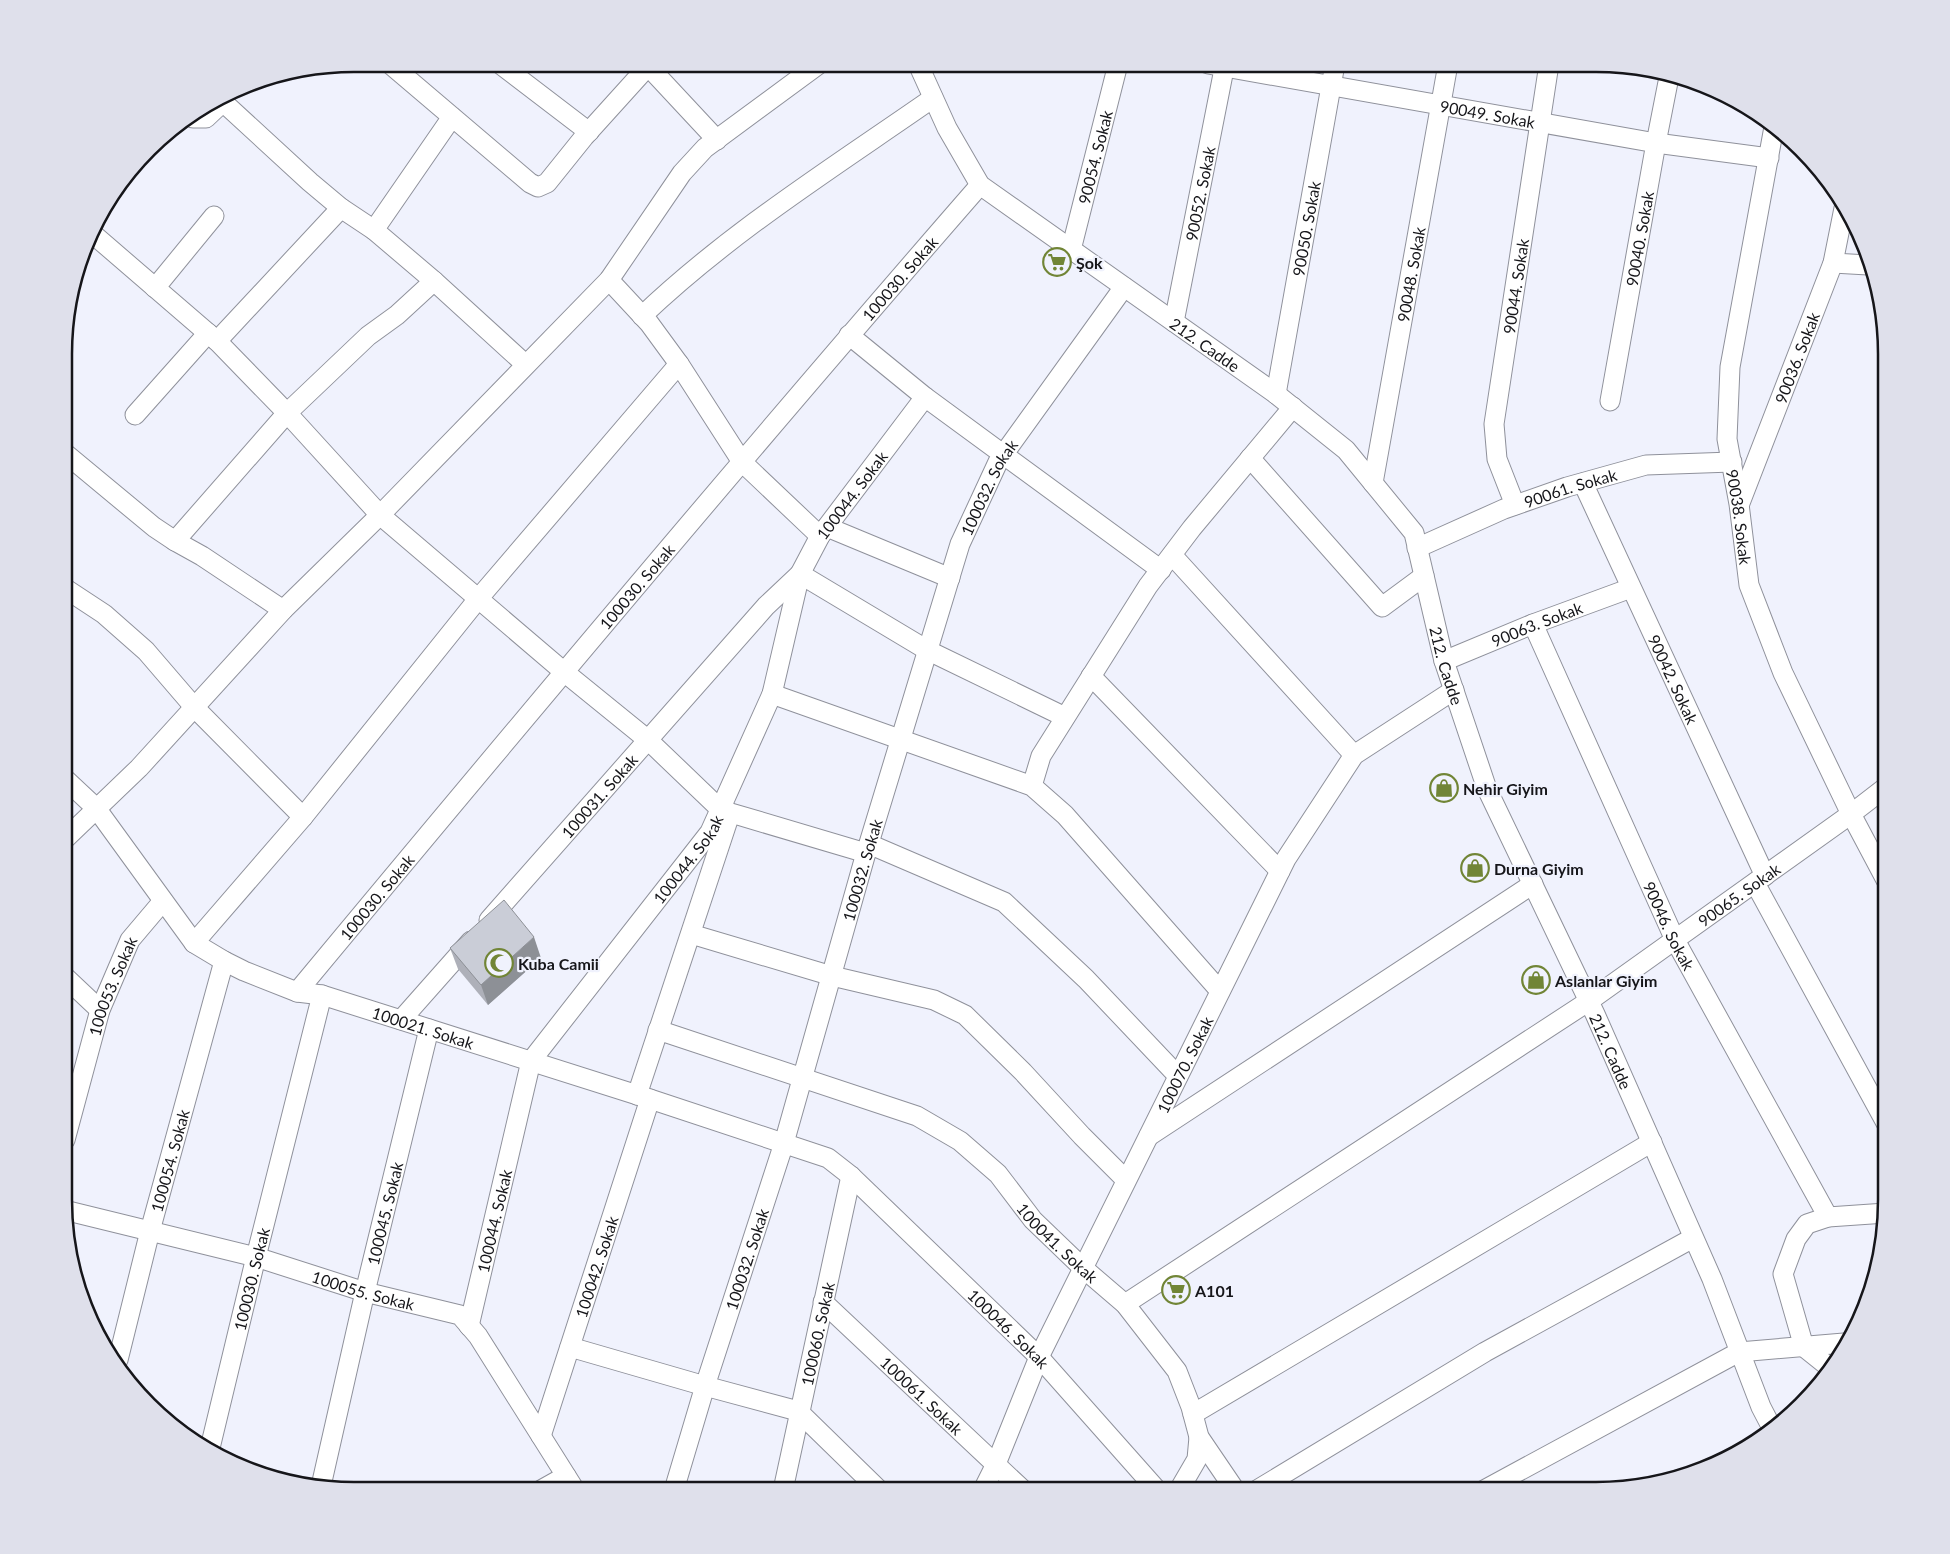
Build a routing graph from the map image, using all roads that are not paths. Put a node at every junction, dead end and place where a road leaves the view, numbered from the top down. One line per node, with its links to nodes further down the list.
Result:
1 (401, 73): 19 (street)
2 (512, 73): 22 (street)
3 (642, 73): 22 (street)
4 (656, 73): 24 (street)
5 (801, 73): 24 (street)
6 (922, 73): 15 (street, 212. Cadde)
7 (1116, 73): 33 (street, 90054. Sokak)
8 (1218, 73): 41 (street, 90052. Sokak)
9 (1264, 73): 14 (street, 90049. Sokak)
10 (1333, 73): 14 (street, 90050. Sokak)
11 (1446, 73): 17 (street, 90048. Sokak)
12 (1548, 73): 21 (street, 90044. Sokak)
13 (1668, 82): 25 (street, 90040. Sokak)
14 (1331, 85): 17 (street, 90049. Sokak); 46 (street, 90050. Sokak)
15 (933, 98): 27 (street, 212. Cadde); 40 (street)
16 (227, 104): 28 (street)
17 (1440, 106): 21 (street, 90049. Sokak); 57 (street, 90048. Sokak)
18 (216, 109): 20 (street)
19 (452, 117): 22 (street); 31 (street)
20 (201, 118)
21 (1540, 122): 25 (street, 90049. Sokak); 60 (street, 90044. Sokak)
22 (589, 132)
23 (1773, 135): 26 (street, 90038. Sokak)
24 (717, 140): 36 (street)
25 (1656, 143): 26 (street, 90049. Sokak); 48 (street, 90040. Sokak)
26 (1769, 158): 56 (street, 90038. Sokak)
27 (980, 185): 33 (street, 212. Cadde); 42 (street, 100030. Sokak)
28 (341, 208): 31 (street); 43 (street)
29 (214, 216): 39 (street)
30 (1842, 217): 34 (street, 90036. Sokak)
31 (374, 230): 37 (street)
32 (98, 238): 39 (street)
33 (1072, 250): 38 (street, 212. Cadde)
34 (1833, 263): 35 (street); 59 (street, 90036. Sokak)
35 (1863, 265)
36 (609, 280): 40 (street); 44 (street)
37 (434, 281): 44 (street); 50 (street)
38 (1124, 287): 41 (street, 212. Cadde); 52 (street, 100032. Sokak)
39 (156, 288): 43 (street)
40 (642, 316): 45 (street)
41 (1174, 322): 46 (street, 212. Cadde)
42 (849, 335): 47 (street); 55 (street, 100030. Sokak)
43 (212, 337): 50 (street); 51 (street)
44 (525, 364): 61 (street)
45 (679, 364): 55 (street); 71 (street)
46 (1276, 394): 49 (street, 212. Cadde)
47 (925, 397): 52 (street); 62 (street, 100044. Sokak)
48 (1610, 401)
49 (1292, 407): 53 (street); 57 (street, 212. Cadde)
50 (287, 413): 61 (street); 63 (street)
51 (135, 415)
52 (1003, 454): 65 (street); 68 (street, 100032. Sokak)
53 (1250, 458): 65 (street); 67 (street)
54 (73, 460): 63 (street)
55 (742, 462): 62 (street); 76 (street, 100030. Sokak)
56 (1732, 462): 58 (street, 90061. Sokak); 59 (street, 90038. Sokak)
57 (1373, 483): 64 (street, 212. Cadde)
58 (1582, 483): 60 (street, 90061. Sokak); 69 (street, 90042. Sokak)
59 (1739, 504): 90 (street, 90038. Sokak)
60 (1515, 505): 64 (street, 90061. Sokak)
61 (380, 515): 71 (street); 72 (street)
62 (824, 531): 66 (street, 100044. Sokak); 68 (street)
63 (175, 541): 72 (street)
64 (1417, 548): 67 (street, 212. Cadde)
65 (1166, 562): 77 (street); 84 (street)
66 (800, 574): 74 (street); 79 (street, 100044. Sokak); 82 (street, 100031. Sokak)
67 (1424, 576): 75 (street, 212. Cadde)
68 (950, 578): 74 (street, 100032. Sokak)
69 (1631, 588): 73 (street, 90063. Sokak); 96 (street, 90042. Sokak)
70 (73, 594): 80 (street)
71 (478, 599): 76 (street); 91 (street)
72 (283, 610): 80 (street)
73 (1533, 624): 75 (street, 90063. Sokak); 100 (street, 90046. Sokak)
74 (928, 650): 81 (street); 83 (street, 100032. Sokak)
75 (1444, 661): 78 (street, 212. Cadde)
76 (563, 671): 82 (street); 106 (street, 100030. Sokak)
77 (1091, 676): 81 (street); 95 (street)
78 (1454, 690): 84 (street, 100070. Sokak); 97 (street, 212. Cadde)
79 (772, 694): 83 (street); 89 (street, 100044. Sokak)
80 (195, 708): 88 (street); 91 (street)
81 (1066, 717): 86 (street)
82 (648, 740): 89 (street); 110 (street, 100031. Sokak)
83 (900, 740): 86 (street); 93 (street, 100032. Sokak)
84 (1354, 755): 95 (street, 100070. Sokak)
85 (73, 786): 88 (street, 100021. Sokak)
86 (1032, 786): 105 (street)
87 (1878, 793): 90 (street, 90065. Sokak)
88 (96, 808): 92 (street); 98 (street, 100021. Sokak)
89 (725, 811): 93 (street); 99 (street, 100042. Sokak); 113 (street, 100044. Sokak)
90 (1851, 814): 94 (street, 90038. Sokak); 96 (street, 90065. Sokak)
91 (303, 816): 101 (street)
92 (73, 831)
93 (868, 849): 103 (street, 100032. Sokak); 114 (street)
94 (1878, 865)
95 (1280, 871): 105 (street, 100070. Sokak)
96 (1760, 880): 100 (street, 90065. Sokak); 118 (street, 90042. Sokak)
97 (1533, 884): 108 (street, 212. Cadde); 119 (street)
98 (163, 901): 101 (street, 100021. Sokak); 109 (street, 100053. Sokak)
99 (690, 934): 103 (street); 112 (street, 100042. Sokak)
100 (1675, 940): 108 (street, 90065. Sokak); 126 (street, 90046. Sokak)
101 (194, 943): 102 (street, 100021. Sokak)
102 (224, 961): 106 (street, 100021. Sokak); 127 (street, 100054. Sokak)
103 (832, 976): 115 (street, 100032. Sokak); 123 (street)
104 (73, 985): 109 (street)
105 (1220, 991): 114 (street, 100070. Sokak)
106 (297, 992): 107 (street, 100021. Sokak)
107 (322, 995): 110 (street, 100021. Sokak); 129 (street, 100030. Sokak)
108 (1589, 1001): 120 (street, 212. Cadde); 133 (street, 90065. Sokak)
109 (100, 1010): 117 (street, 100053. Sokak)
110 (401, 1020): 111 (street, 100021. Sokak)
111 (429, 1029): 113 (street, 100021. Sokak); 131 (street, 100045. Sokak)
112 (658, 1030): 115 (street, 100041. Sokak); 116 (street, 100042. Sokak)
113 (531, 1061): 116 (street, 100021. Sokak); 134 (street, 100044. Sokak)
114 (1178, 1076): 119 (street, 100070. Sokak)
115 (802, 1078): 121 (street, 100032. Sokak); 130 (street, 100041. Sokak)
116 (644, 1097): 121 (street, 100021. Sokak); 136 (street, 100042. Sokak)
117 (73, 1108)
118 (1878, 1108)
119 (1148, 1136): 123 (street, 100070. Sokak)
120 (1652, 1142): 128 (street, 212. Cadde); 144 (street)
121 (784, 1143): 122 (street, 100021. Sokak); 142 (street, 100032. Sokak)
122 (851, 1176): 132 (street, 100060. Sokak); 140 (street, 100046. Sokak)
123 (1126, 1180): 130 (street, 100070. Sokak)
124 (73, 1212): 127 (street, 100055. Sokak)
125 (1877, 1213): 126 (street)
126 (1828, 1217): 137 (street)
127 (150, 1231): 129 (street, 100055. Sokak); 139 (street, 100054. Sokak)
128 (1693, 1238): 138 (street, 212. Cadde); 160 (street)
129 (256, 1257): 131 (street, 100055. Sokak); 148 (street, 100030. Sokak)
130 (1083, 1268): 133 (street, 100041. Sokak); 140 (street, 100070. Sokak)
131 (365, 1292): 134 (street, 100055. Sokak); 150 (street, 100045. Sokak)
132 (822, 1302): 143 (street, 100060. Sokak); 149 (street, 100061. Sokak)
133 (1126, 1304): 144 (street, 100041. Sokak)
134 (470, 1326): 146 (street, 100055. Sokak)
135 (1838, 1344): 137 (street)
136 (570, 1347): 142 (street); 146 (street, 100042. Sokak)
137 (1804, 1347): 138 (street); 141 (street)
138 (1740, 1352): 145 (street, 212. Cadde); 161 (street)
139 (119, 1355)
140 (1039, 1357): 149 (street, 100070. Sokak); 157 (street, 100046. Sokak)
141 (1825, 1363)
142 (705, 1386): 143 (street); 152 (street, 100032. Sokak)
143 (798, 1411): 153 (street, 100060. Sokak); 154 (street)
144 (1193, 1414): 147 (street, 100041. Sokak)
145 (1768, 1422)
146 (541, 1436): 151 (street, 100055. Sokak)
147 (1199, 1437): 158 (street); 159 (street, 100041. Sokak)
148 (211, 1443)
149 (996, 1464): 155 (street, 100070. Sokak); 156 (street, 100061. Sokak)
150 (322, 1479)
151 (570, 1482)
152 (676, 1482)
153 (785, 1482)
154 (871, 1482)
155 (988, 1482)
156 (1015, 1482)
157 (1150, 1482)
158 (1184, 1482)
159 (1230, 1482)
160 (1270, 1482)
161 (1499, 1482)

